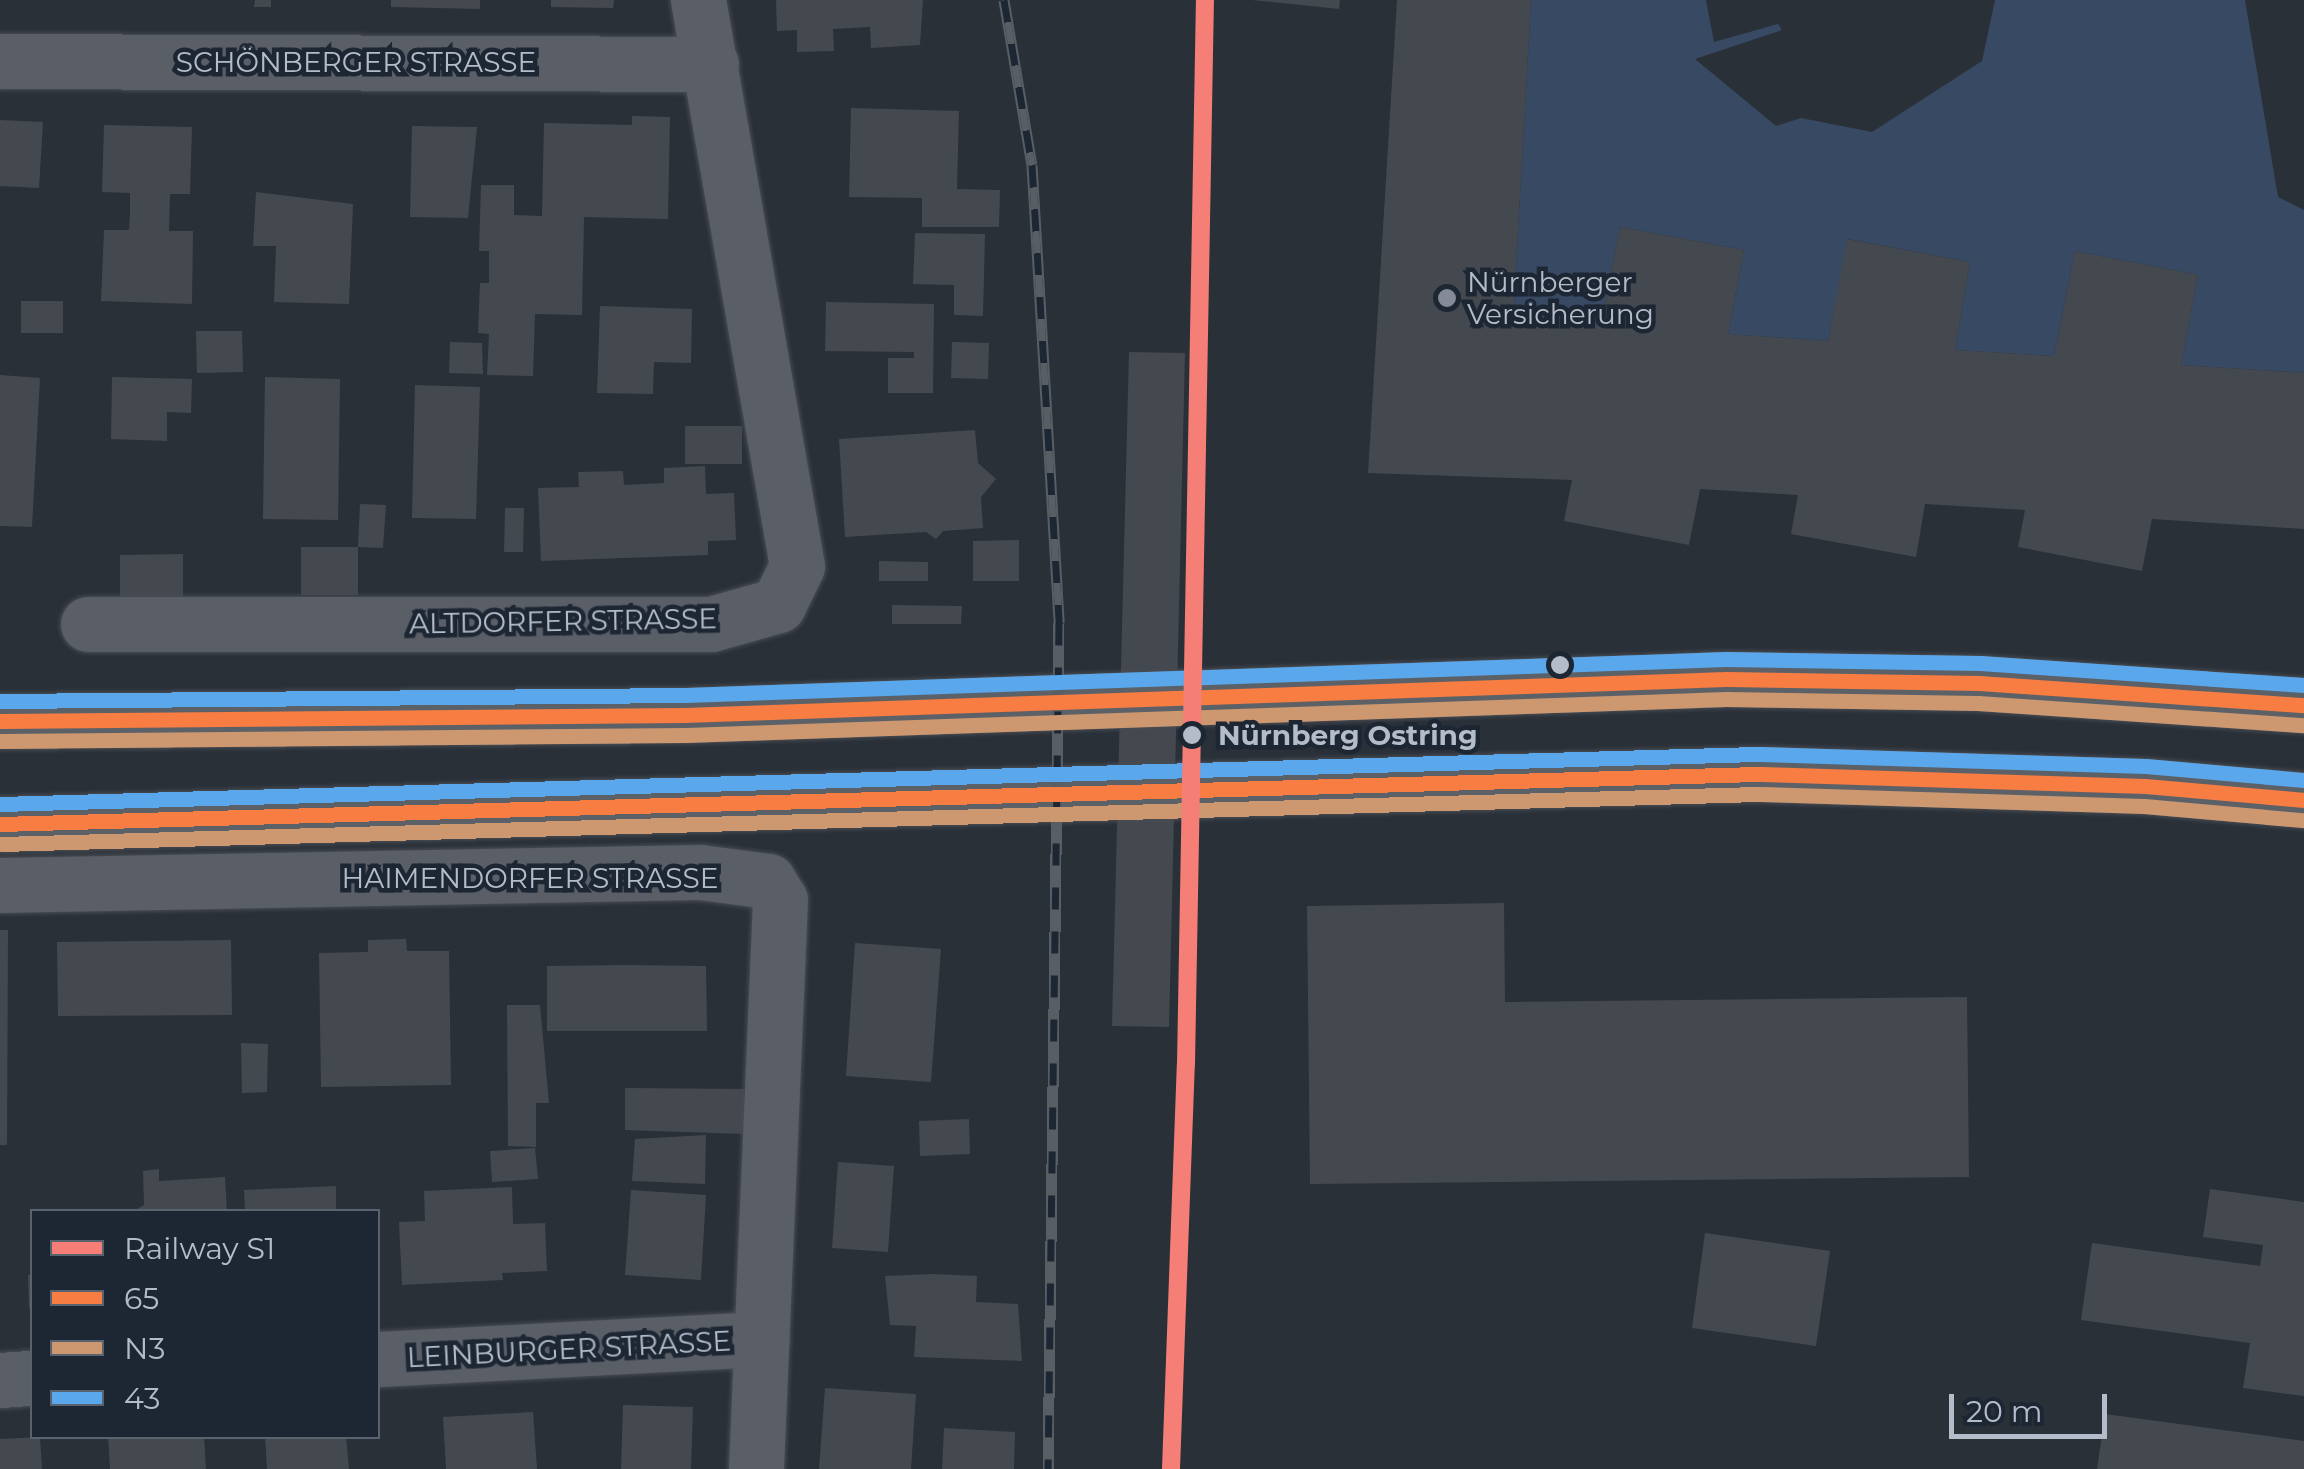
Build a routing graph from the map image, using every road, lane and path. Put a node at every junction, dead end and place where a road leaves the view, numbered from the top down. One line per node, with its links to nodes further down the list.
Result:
1 (698, 0): 3 (street, ALTDORFER STRASSE)
2 (0, 61): 3 (street, SCHÖNBERGER STRASSE)
3 (712, 64): 4 (street, ALTDORFER STRASSE)
4 (88, 624)
5 (2304, 705): 6 (main road)
6 (0, 721)
7 (2304, 800): 8 (main road)
8 (0, 824)
9 (0, 885): 10 (street, HAIMENDORFER STRASSE)
10 (761, 1339): 11 (street, LEINBURGER STRASSE); 14 (street, HAIMENDORFER STRASSE)
11 (380, 1360)
12 (30, 1378): 13 (street)
13 (0, 1380)
14 (756, 1469)

